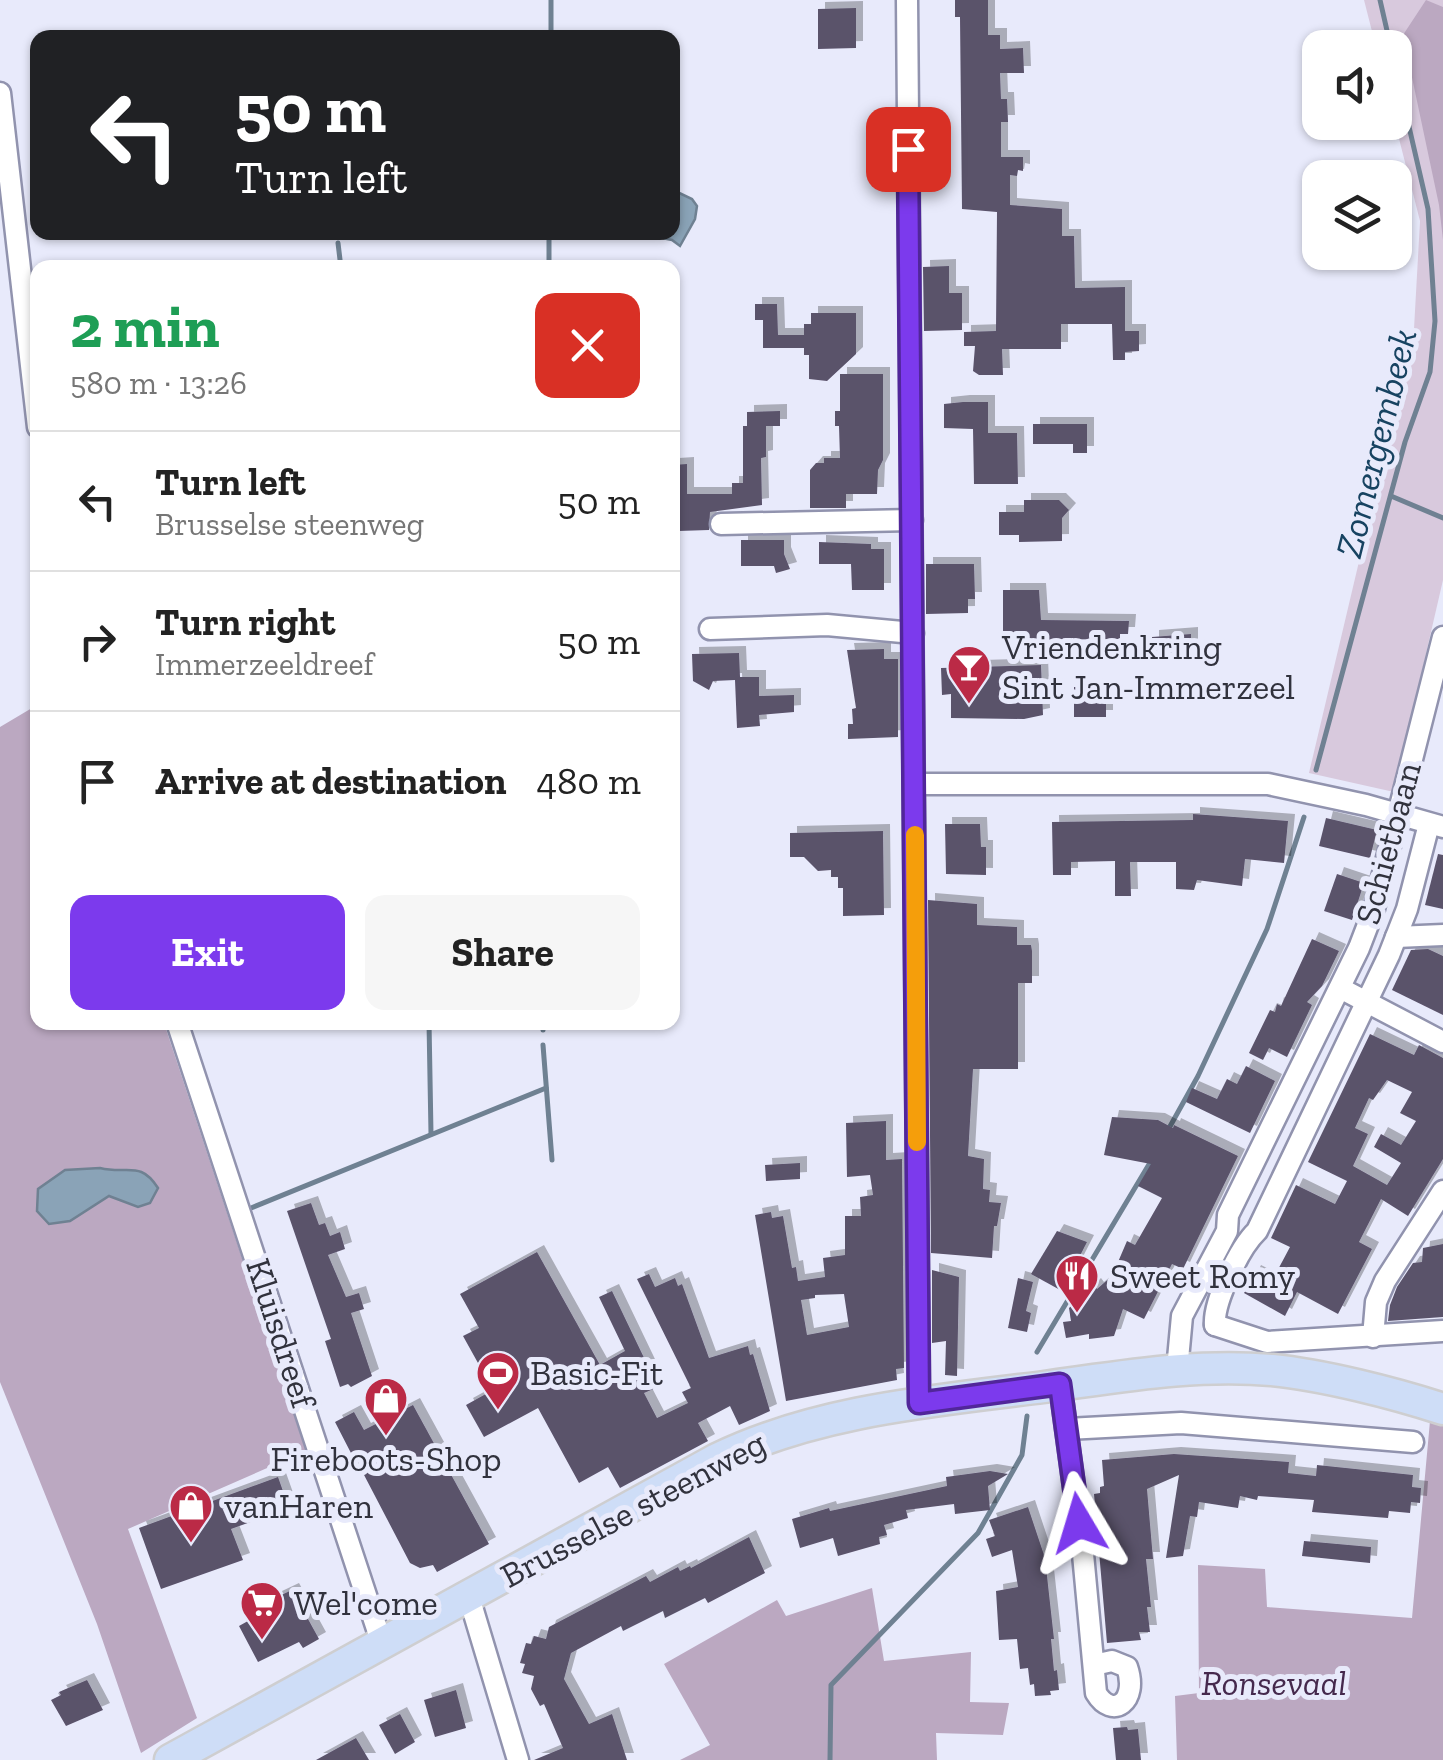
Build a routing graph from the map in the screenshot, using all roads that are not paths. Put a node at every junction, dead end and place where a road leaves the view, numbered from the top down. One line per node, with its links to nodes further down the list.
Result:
1 (906, 0): 4 (street)
2 (0, 93): 3 (street)
3 (30, 357)
4 (912, 520): 5 (street); 7 (street)
5 (720, 524)
6 (710, 629): 7 (street)
7 (913, 633): 9 (street)
8 (1443, 636): 10 (street, Schietbaan)
9 (914, 784): 10 (street); 29 (street)
10 (1396, 814): 11 (street); 14 (street, Schietbaan)
11 (1436, 825): 13 (street, Schietbaan)
12 (1443, 935): 13 (street)
13 (1396, 937): 15 (street, Schietbaan)
14 (1340, 988): 15 (street); 19 (street, Schietbaan)
15 (1368, 1001): 17 (street); 20 (street, Schietbaan)
16 (180, 1030): 34 (street, Kluisdreef)
17 (1443, 1042)
18 (1443, 1191): 24 (street)
19 (1226, 1231): 20 (street); 23 (street, Schietbaan)
20 (1247, 1240): 21 (street, Schietbaan)
21 (1214, 1324): 23 (street); 25 (street)
22 (1443, 1331): 24 (street)
23 (1180, 1337): 26 (street, Schietbaan)
24 (1373, 1337): 25 (street)
25 (1323, 1341): 27 (street)
26 (1177, 1370): 27 (main road, Brusselse steenweg); 28 (main road, Brusselse steenweg)
27 (1315, 1376): 30 (main road, Brusselse steenweg)
28 (1060, 1384): 29 (main road, Brusselse steenweg); 31 (street)
29 (919, 1403): 33 (main road, Brusselse steenweg)
30 (1443, 1409)
31 (1067, 1429): 32 (street); 35 (street)
32 (1413, 1442)
33 (469, 1597): 34 (main road, Brusselse steenweg); 37 (street)
34 (382, 1644): 36 (main road, Brusselse steenweg)
35 (1094, 1665)
36 (170, 1760)
37 (518, 1760)

